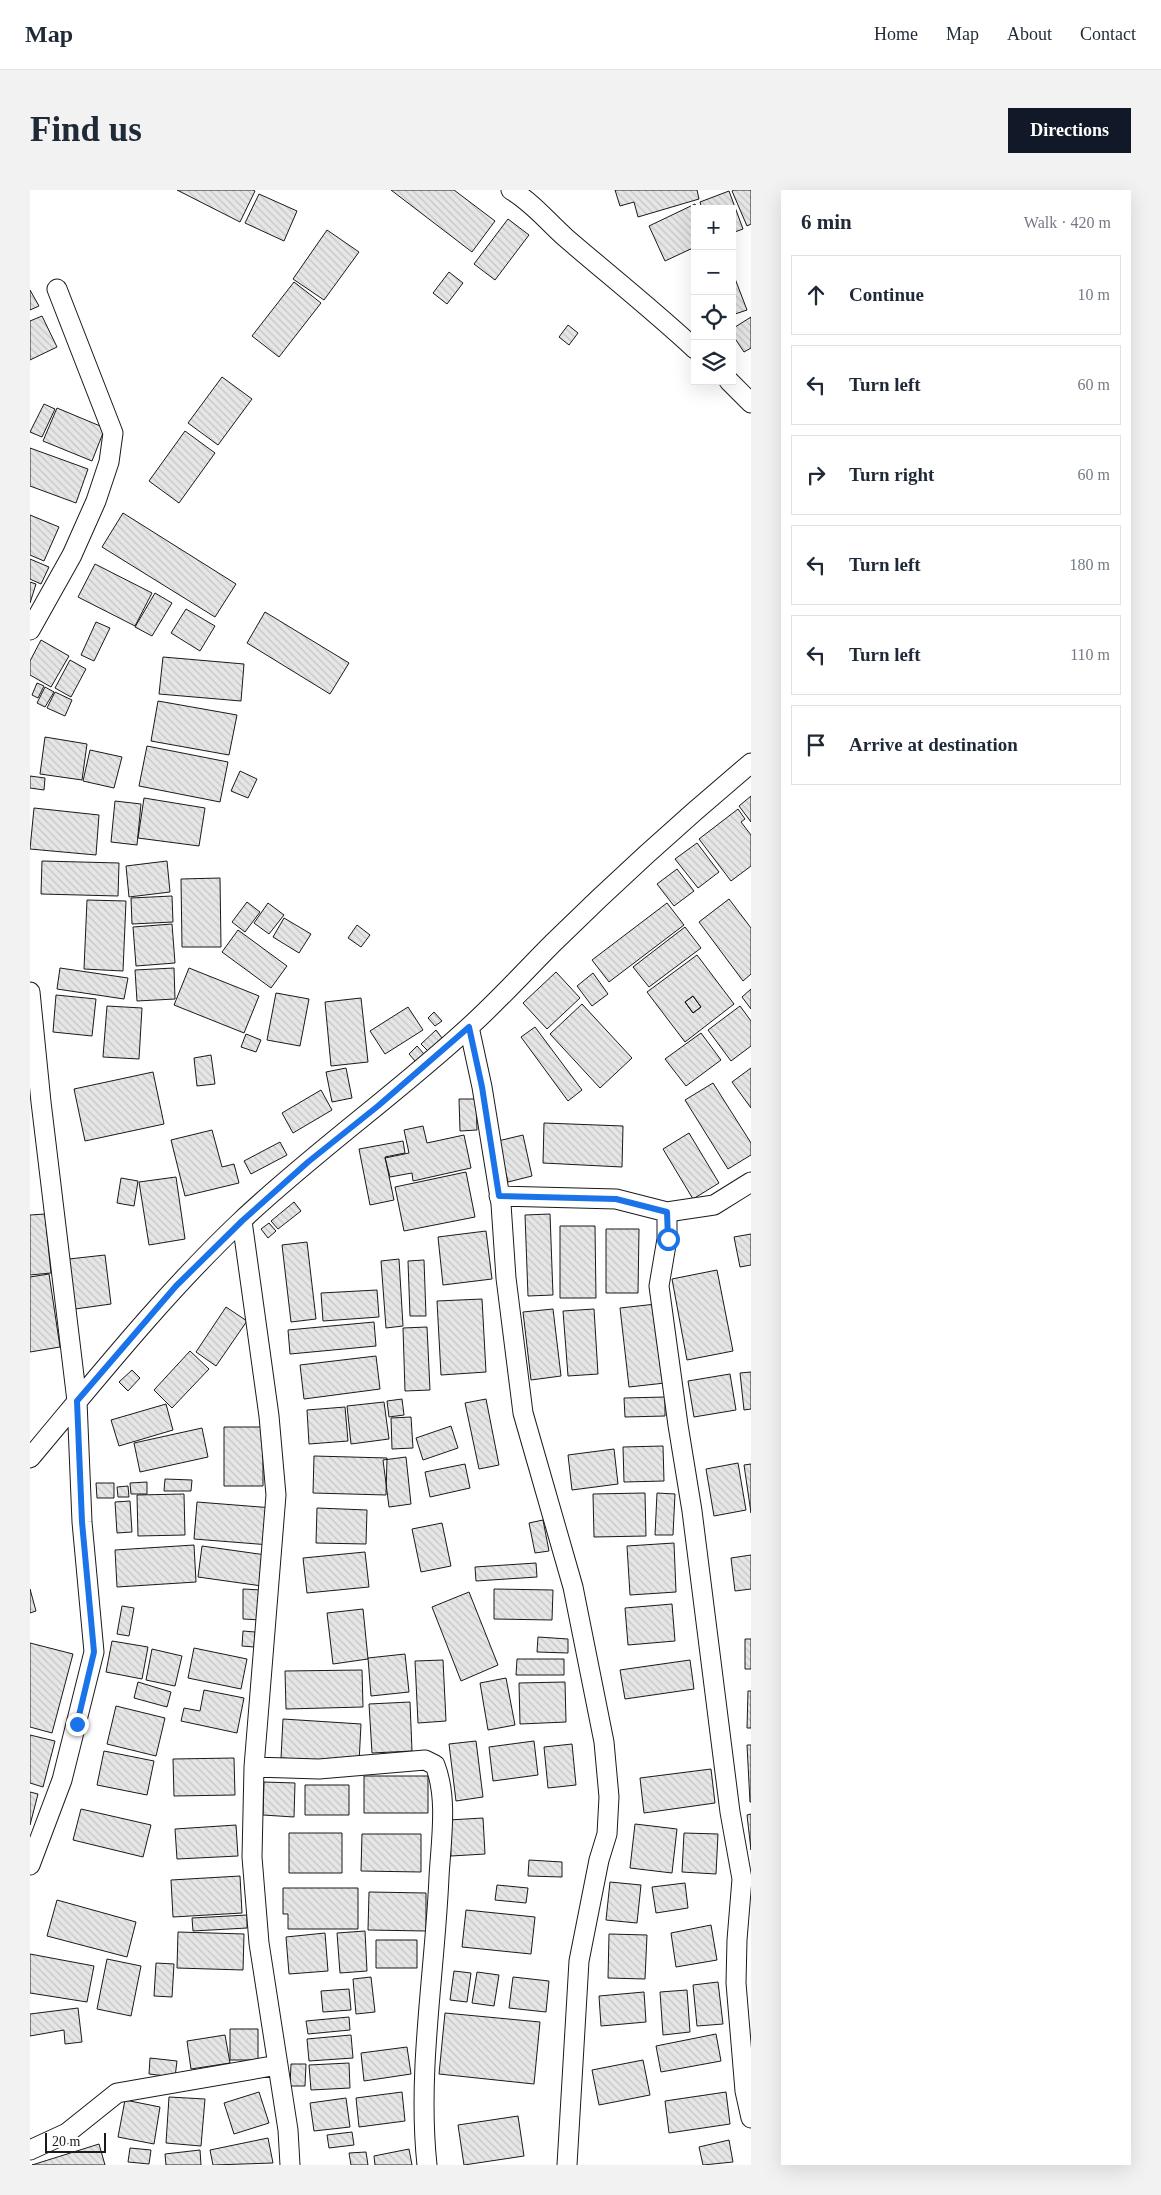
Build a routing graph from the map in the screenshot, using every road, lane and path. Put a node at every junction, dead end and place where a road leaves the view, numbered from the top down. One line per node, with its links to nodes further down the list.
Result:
1 (517, 192): 3 (street)
2 (57, 289): 6 (street)
3 (691, 345)
4 (733, 385): 5 (street)
5 (751, 403)
6 (30, 630)
7 (751, 762): 9 (street)
8 (30, 992): 10 (street)
9 (469, 1027): 12 (street); 14 (street)
10 (34, 1080): 15 (street)
11 (751, 1182): 13 (street)
12 (499, 1196): 13 (street); 24 (street)
13 (667, 1212): 20 (street)
14 (242, 1221): 15 (street); 17 (street)
15 (77, 1401): 16 (street); 18 (street)
16 (30, 1458)
17 (254, 1767): 19 (street); 23 (street)
18 (30, 1864)
19 (278, 2065): 21 (street); 22 (street)
20 (751, 2118)
21 (30, 2150)
22 (290, 2165)
23 (427, 2165)
24 (567, 2165)

